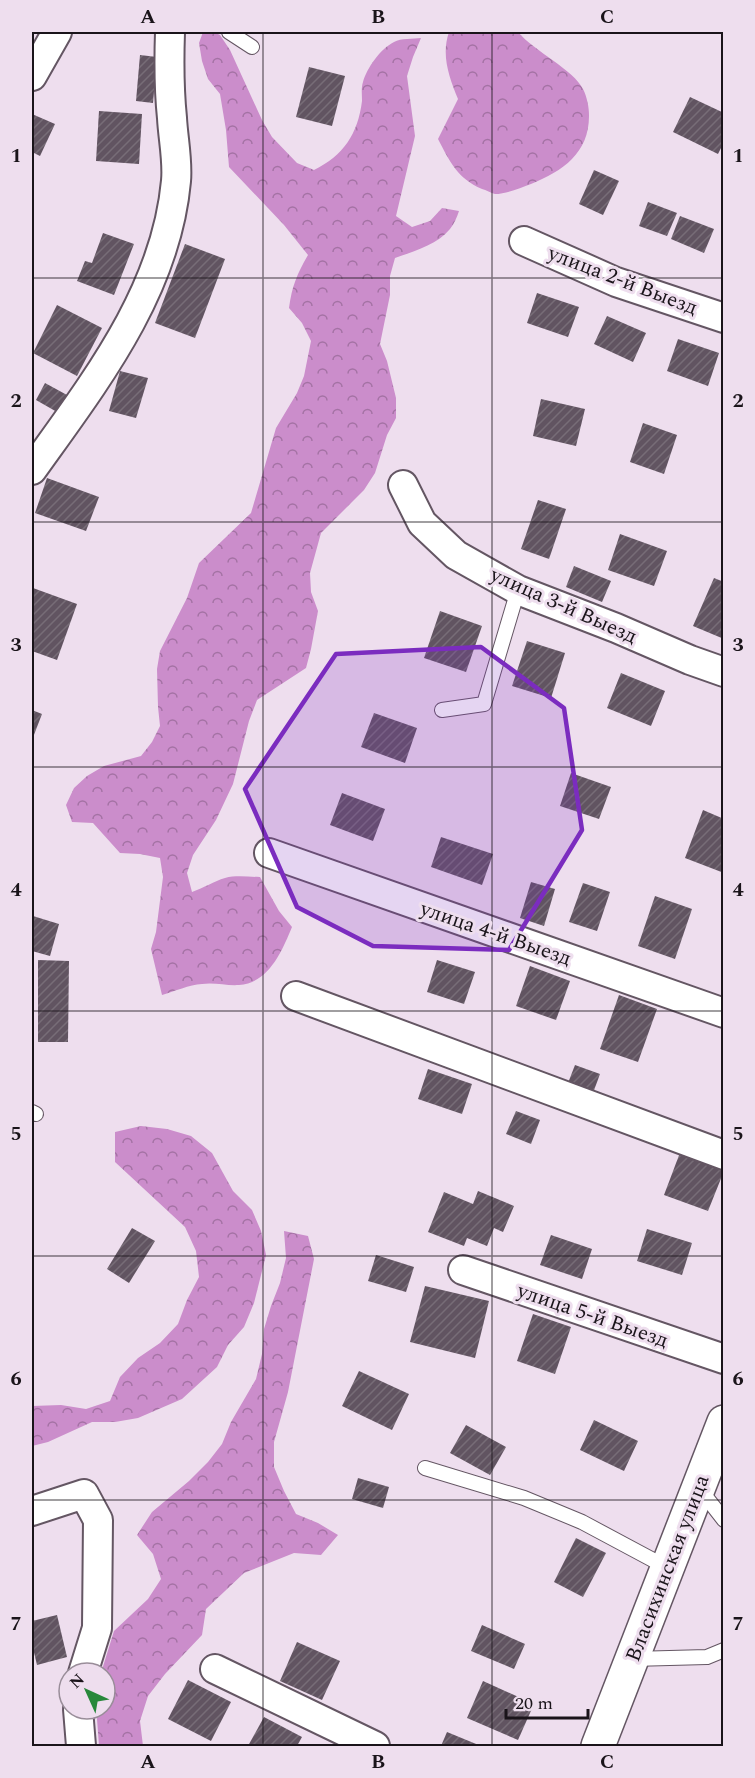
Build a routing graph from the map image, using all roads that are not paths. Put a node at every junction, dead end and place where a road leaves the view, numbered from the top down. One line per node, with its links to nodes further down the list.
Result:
1 (57, 32): 5 (street)
2 (170, 32): 8 (street)
3 (229, 32): 4 (lane)
4 (252, 47)
5 (32, 76)
6 (524, 241): 7 (street, улица 2-й Выезд)
7 (723, 318)
8 (32, 470)
9 (403, 485): 10 (street, улица 3-й Выезд)
10 (518, 590): 11 (street, улица 3-й Выезд); 12 (lane)
11 (723, 672)
12 (442, 710)
13 (269, 853): 15 (street, улица 4-й Выезд)
14 (296, 996): 16 (street)
15 (723, 1013)
16 (723, 1155)
17 (463, 1270): 18 (street, улица 5-й Выезд)
18 (723, 1359)
19 (723, 1422): 21 (street, Власихинская улица)
20 (425, 1468): 24 (lane)
21 (698, 1487): 23 (lane); 24 (street, Власихинская улица)
22 (32, 1510): 27 (street)
23 (723, 1520)
24 (668, 1568): 26 (street, Власихинская улица)
25 (723, 1650): 26 (lane)
26 (632, 1659): 32 (street, Власихинская улица)
27 (87, 1661)
28 (215, 1669): 31 (street)
29 (79, 1721): 30 (street)
30 (81, 1746)
31 (375, 1746)
32 (598, 1746)

